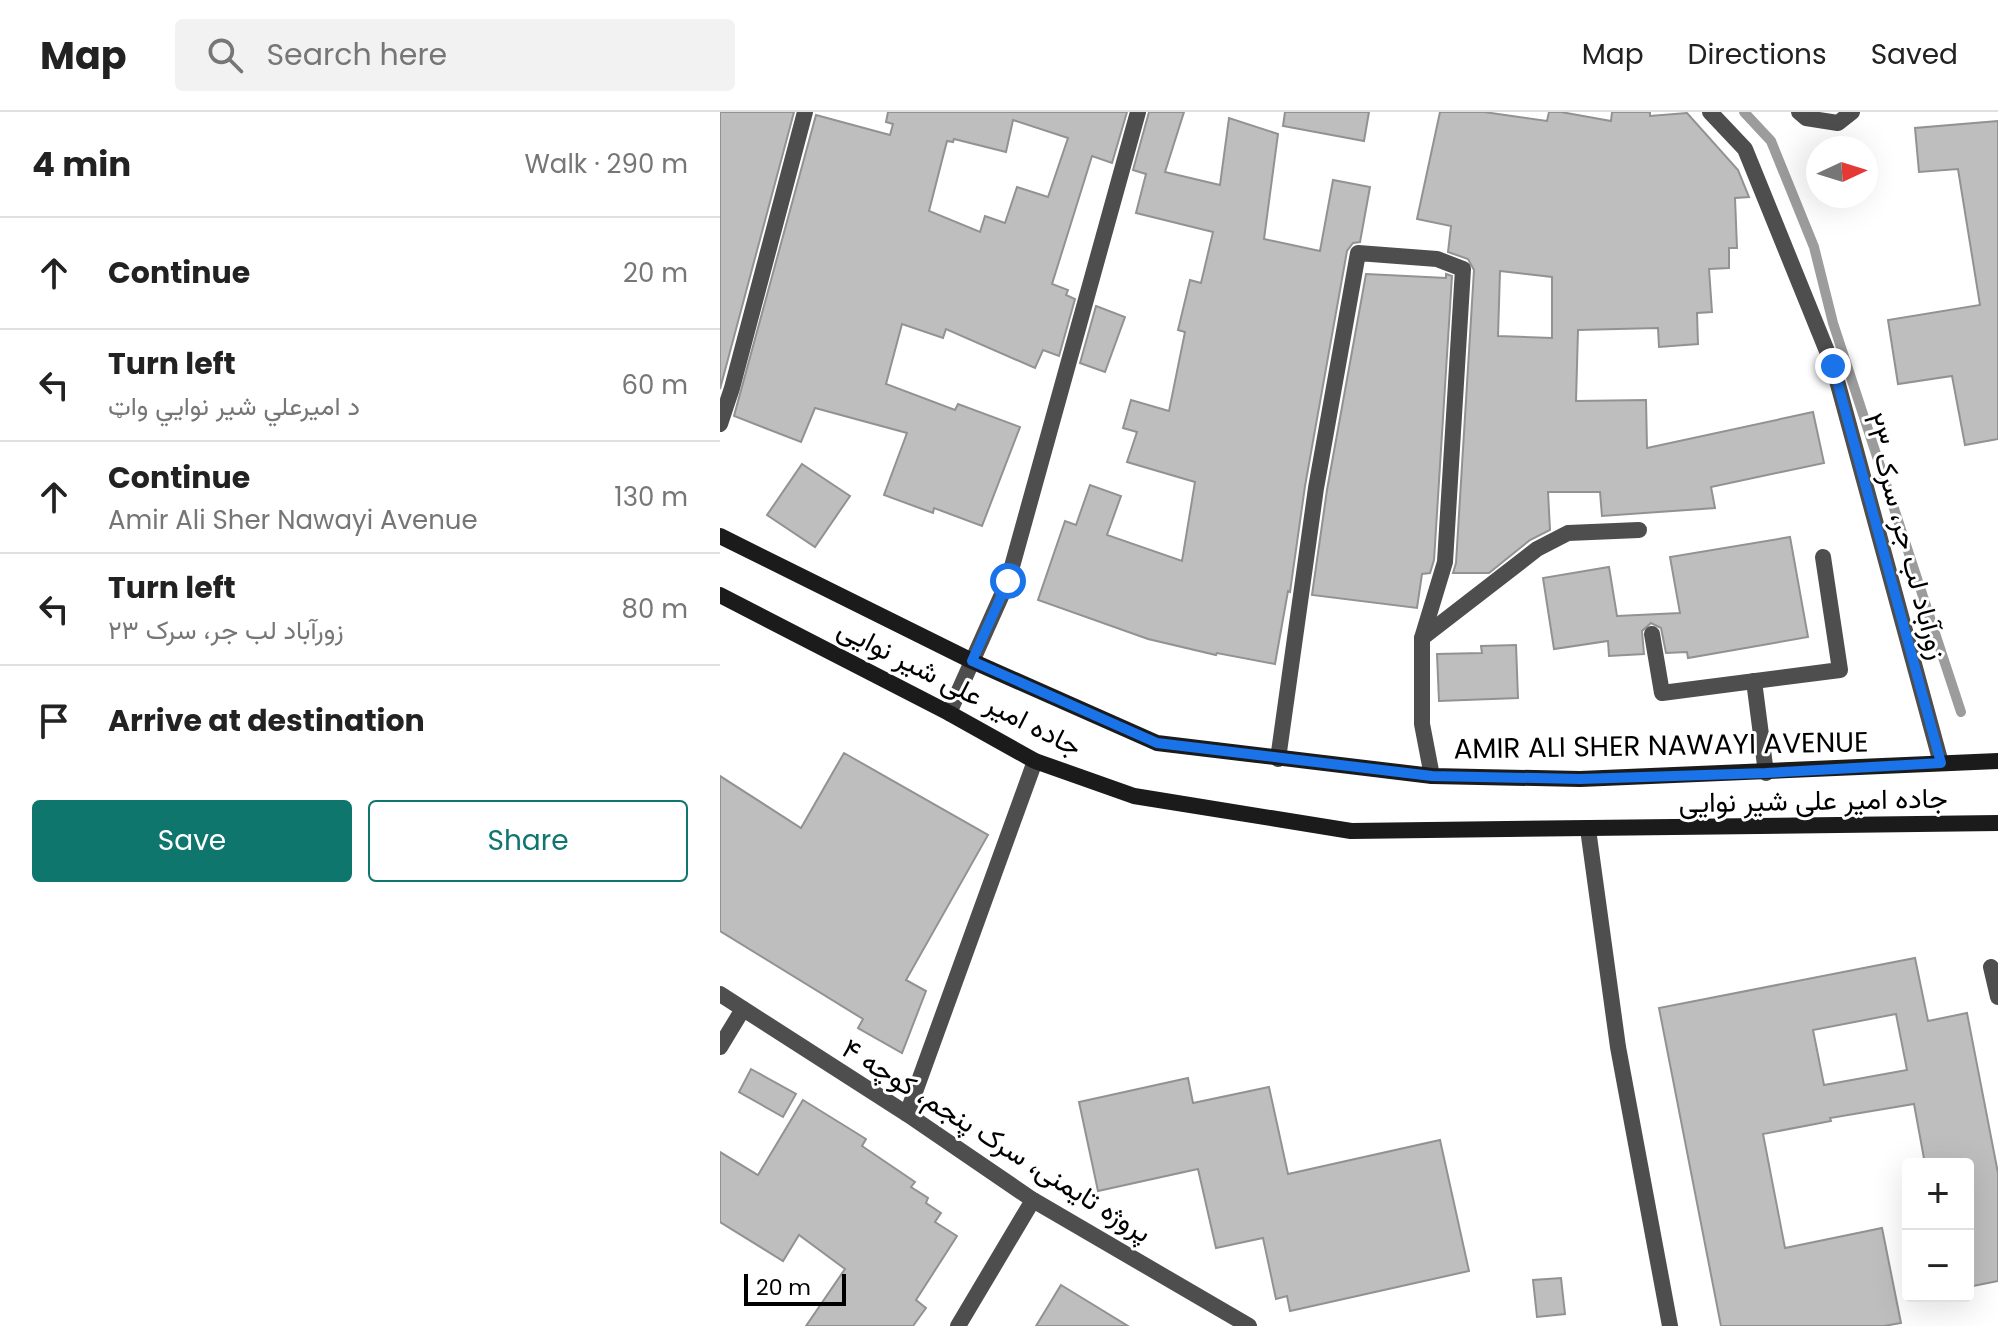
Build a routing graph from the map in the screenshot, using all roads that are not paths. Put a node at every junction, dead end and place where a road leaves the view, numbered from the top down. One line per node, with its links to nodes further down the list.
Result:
1 (805, 112): 6 (street)
2 (1138, 112): 13 (street)
3 (1710, 112): 19 (street, زورآباد لب جر، سرک ۲۳)
4 (1799, 112): 5 (street)
5 (1852, 112)
6 (720, 424)
7 (1639, 530): 12 (street)
8 (720, 536): 13 (main road, AMIR ALI SHER NAWAYI AVENUE)
9 (1823, 557): 14 (street)
10 (720, 595): 15 (main road, جاده امیر علی شیر نوایی)
11 (1652, 634): 14 (street)
12 (1422, 638): 16 (street); 21 (street)
13 (972, 661): 15 (street); 16 (main road, AMIR ALI SHER NAWAYI AVENUE)
14 (1754, 681): 20 (street)
15 (949, 713): 17 (main road, جاده امیر علی شیر نوایی)
16 (1278, 759): 21 (main road, AMIR ALI SHER NAWAYI AVENUE)
17 (1035, 761): 23 (main road, جاده امیر علی شیر نوایی); 29 (street)
18 (1998, 761): 19 (main road, AMIR ALI SHER NAWAYI AVENUE)
19 (1941, 763): 20 (main road, AMIR ALI SHER NAWAYI AVENUE)
20 (1766, 773): 21 (main road, AMIR ALI SHER NAWAYI AVENUE)
21 (1432, 776)
22 (1998, 823): 23 (main road, جاده امیر علی شیر نوایی)
23 (1588, 829): 33 (street)
24 (1991, 967): 26 (street)
25 (720, 994): 27 (street, پروژه تایمنی، سرک پنجم، کوچه ۴)
26 (1998, 997)
27 (743, 1009): 28 (street); 29 (street, پروژه تایمنی، سرک پنجم، کوچه ۴)
28 (720, 1047)
29 (907, 1114): 30 (street, پروژه تایمنی، سرک پنجم، کوچه ۴)
30 (1033, 1200): 31 (street); 32 (street, پروژه تایمنی، سرک پنجم، کوچه ۴)
31 (958, 1326)
32 (1249, 1326)
33 (1670, 1326)

